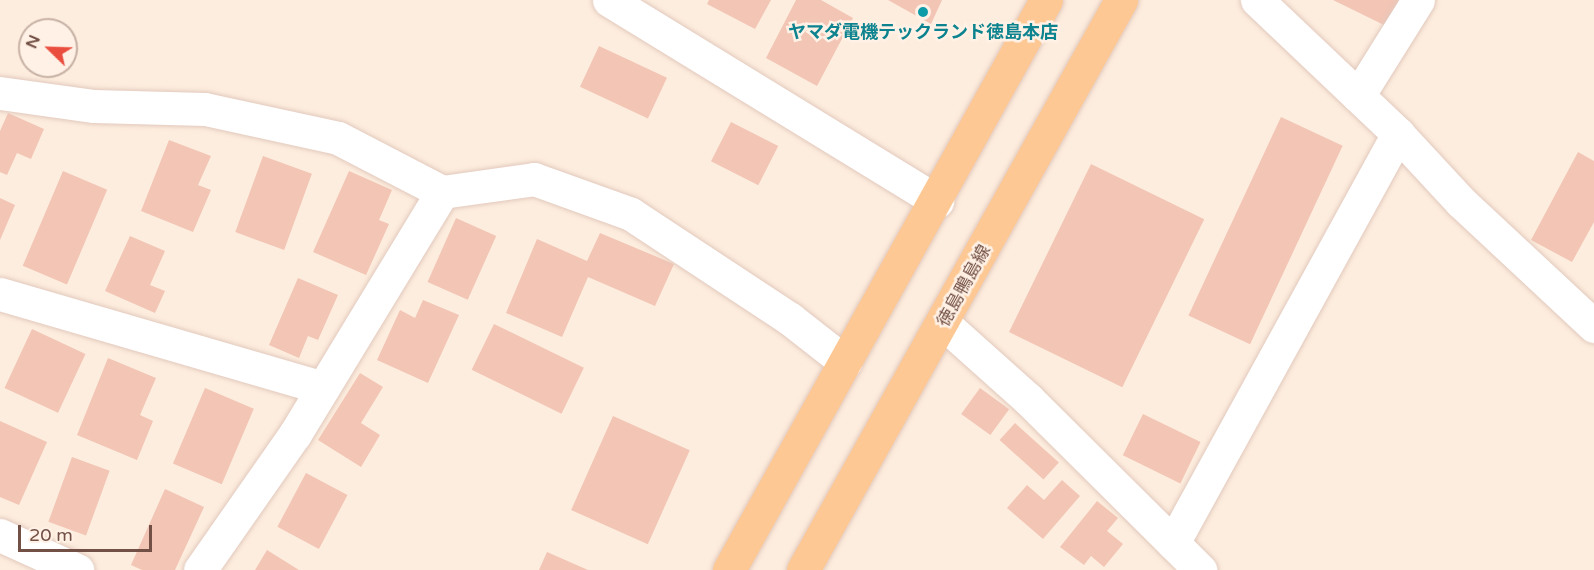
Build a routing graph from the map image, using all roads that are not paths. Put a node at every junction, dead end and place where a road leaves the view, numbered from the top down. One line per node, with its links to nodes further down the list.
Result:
1 (609, 0): 10 (street)
2 (1046, 0): 10 (main road)
3 (1121, 0): 13 (main road, 徳島鴨島線)
4 (1257, 0): 7 (street)
5 (1418, 0): 7 (street)
6 (0, 93): 9 (street)
7 (1358, 96): 8 (street)
8 (1398, 134): 12 (street); 17 (street)
9 (442, 192): 14 (street); 15 (street)
10 (938, 201): 14 (main road)
11 (0, 294): 15 (street)
12 (1590, 313)
13 (943, 323): 17 (street); 21 (main road, 徳島鴨島線)
14 (845, 362): 20 (main road)
15 (323, 388): 19 (street)
16 (0, 535): 18 (street)
17 (1173, 543): 22 (street)
18 (77, 570)
19 (200, 570)
20 (729, 570)
21 (803, 570)
22 (1200, 570)

